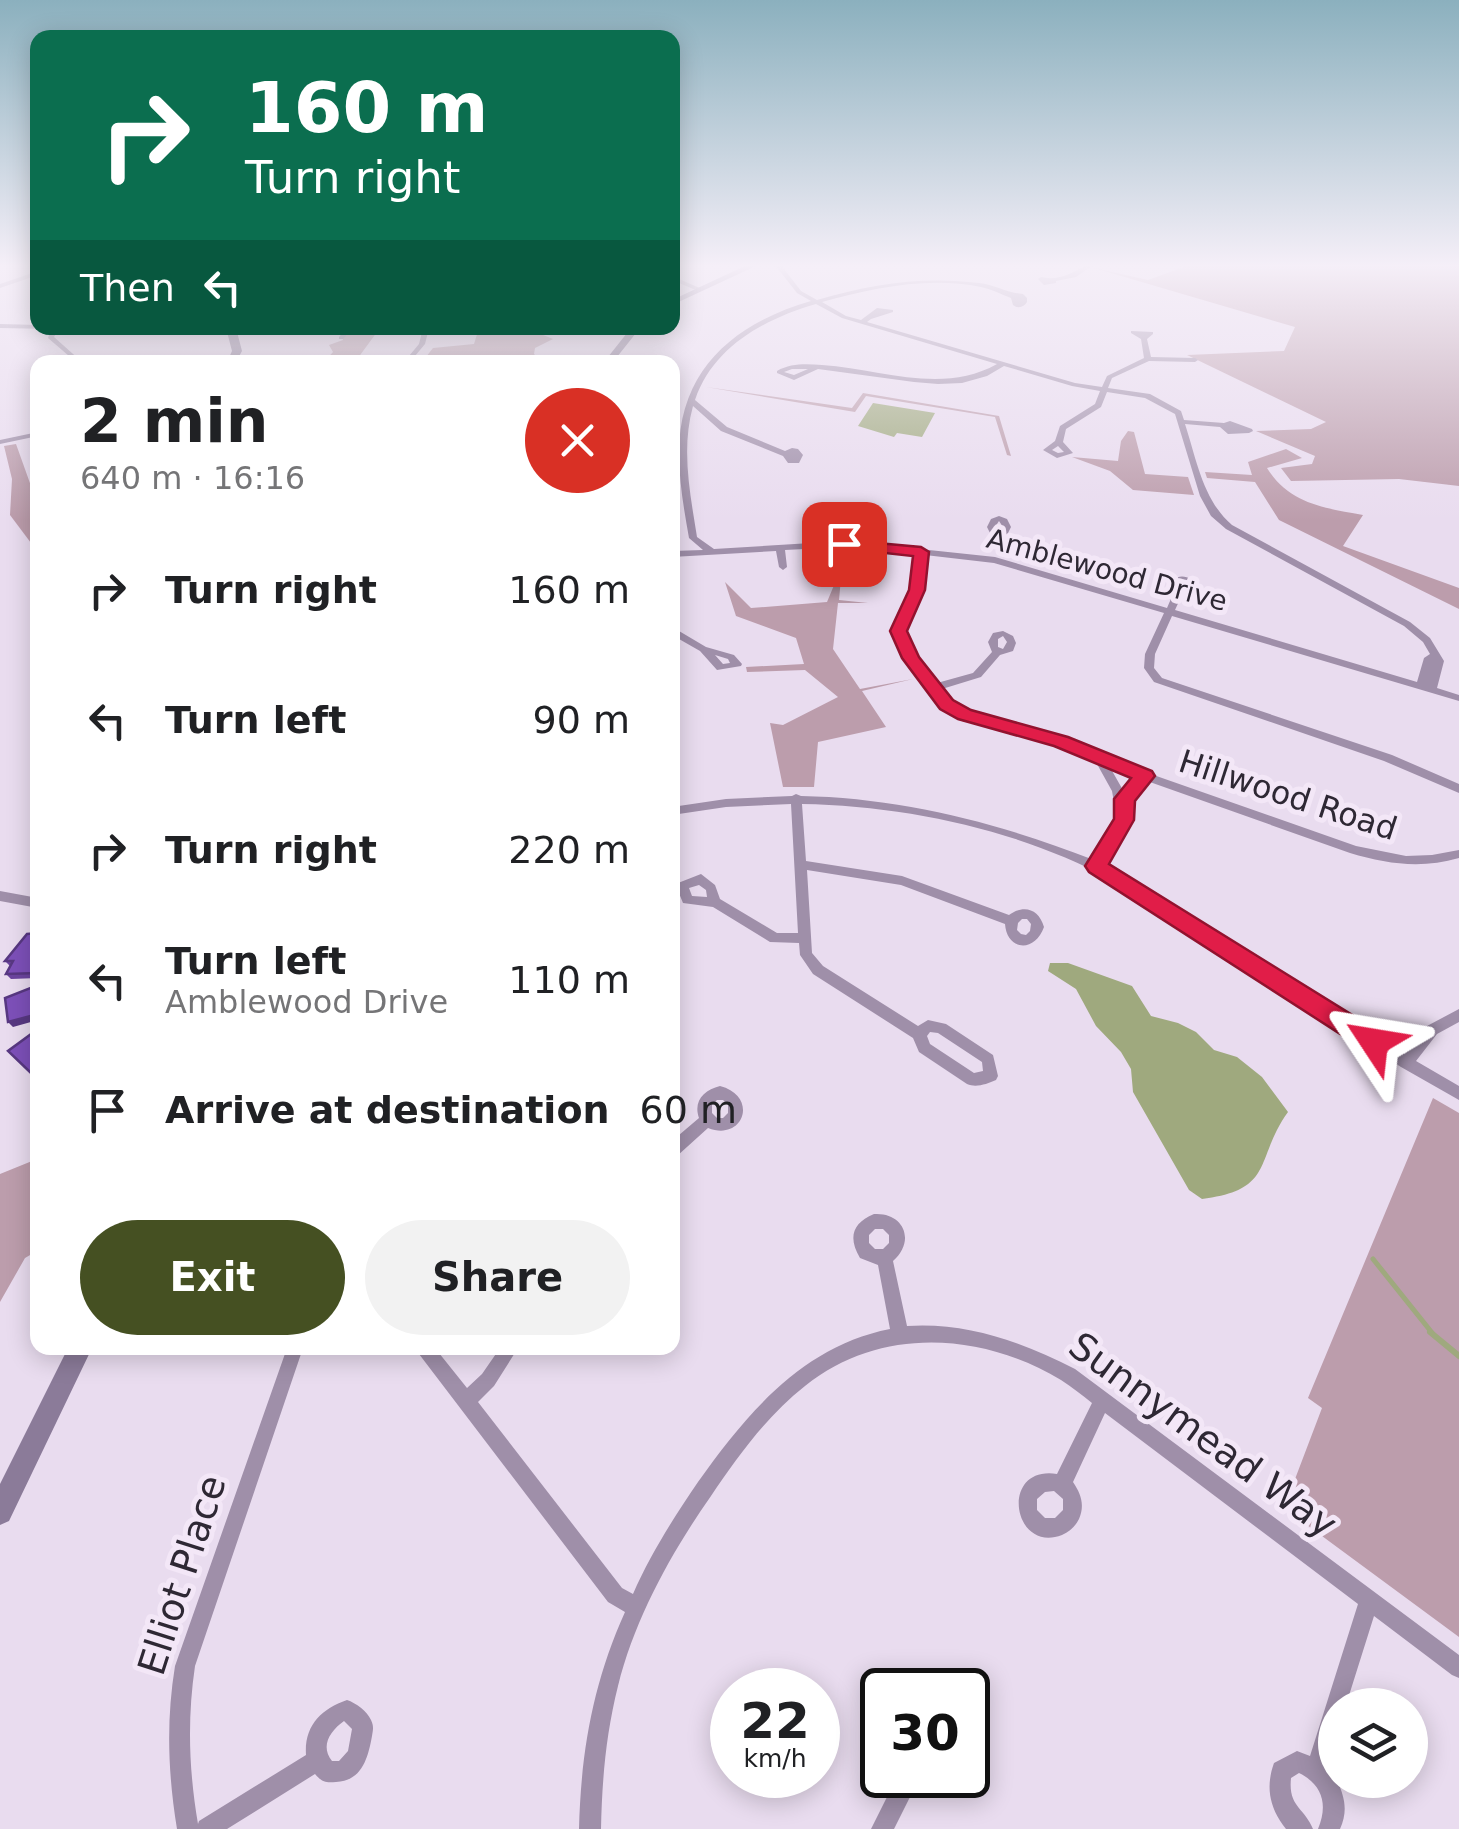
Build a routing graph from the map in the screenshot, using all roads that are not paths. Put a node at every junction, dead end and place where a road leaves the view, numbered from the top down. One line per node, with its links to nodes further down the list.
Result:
1 (719, 350): 9 (street)
2 (961, 350): 6 (street)
3 (1146, 350): 4 (street)
4 (1148, 359): 5 (street); 8 (street)
5 (1195, 360)
6 (1005, 363): 7 (street); 8 (street)
7 (817, 367)
8 (1106, 389): 10 (street); 14 (street)
9 (692, 401): 15 (street); 16 (street)
10 (1182, 425): 11 (street); 32 (street)
11 (1225, 428)
12 (30, 436): 13 (street)
13 (0, 442)
14 (1059, 442)
15 (680, 454)
16 (786, 454)
17 (680, 468): 19 (street)
18 (1001, 533): 25 (street)
19 (693, 538): 20 (street); 22 (street)
20 (680, 548)
21 (780, 548): 22 (street, Amblewood Drive); 23 (street, Amblewood Drive); 26 (street)
22 (711, 552): 24 (street, Amblewood Drive)
23 (921, 552): 25 (street, Amblewood Drive); 33 (street)
24 (680, 553)
25 (995, 560): 28 (street, Amblewood Drive)
26 (782, 567)
27 (1179, 591): 28 (street)
28 (1171, 609): 32 (street, Amblewood Drive); 37 (street)
29 (680, 638): 30 (street)
30 (703, 649)
31 (999, 650): 33 (street)
32 (1428, 685): 34 (street, Amblewood Drive)
33 (932, 688): 35 (street, Hillwood Road)
34 (1459, 698)
35 (1101, 761): 36 (street, Hillwood Road); 39 (street)
36 (1145, 776): 39 (street); 41 (street, Hillwood Road)
37 (1459, 789)
38 (796, 798): 40 (street); 42 (street); 43 (street)
39 (1124, 799): 43 (street)
40 (680, 810)
41 (1459, 854)
42 (802, 865): 47 (street); 48 (street)
43 (1096, 866): 51 (street)
44 (0, 896): 45 (street)
45 (30, 902)
46 (715, 902): 48 (street)
47 (1010, 920)
48 (804, 938): 50 (street)
49 (1459, 1015): 51 (street)
50 (919, 1034): 50 (street)
51 (1406, 1063): 52 (street)
52 (1459, 1094)
53 (708, 1120): 54 (street)
54 (680, 1144)
55 (884, 1257): 56 (street)
56 (900, 1335): 62 (street, Sunnymead Way); 66 (street, Sunnymead Way)
57 (77, 1355): 64 (main road)
58 (293, 1355): 73 (street, Elliot Place)
59 (431, 1355): 61 (street)
60 (505, 1355): 61 (street)
61 (467, 1400): 66 (street)
62 (1103, 1400): 63 (street); 65 (street, Sunnymead Way)
63 (1060, 1486)
64 (0, 1512)
65 (1369, 1600): 67 (street, Sunnymead Way); 68 (street)
66 (634, 1606): 75 (street, Sunnymead Way)
67 (1459, 1668)
68 (1341, 1688)
69 (317, 1760): 74 (street)
70 (1318, 1763): 71 (street)
71 (1316, 1770): 77 (street); 78 (street)
72 (899, 1798): 76 (street)
73 (188, 1829)
74 (207, 1829)
75 (590, 1829)
76 (882, 1829)
77 (1302, 1829)
78 (1329, 1829)

